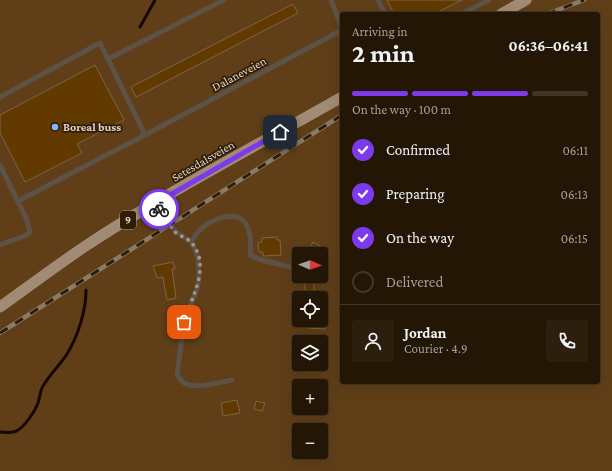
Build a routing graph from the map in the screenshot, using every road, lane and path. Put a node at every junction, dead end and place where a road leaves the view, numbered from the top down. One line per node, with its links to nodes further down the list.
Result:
1 (224, 0): 11 (lane)
2 (331, 0): 9 (lane, Dalaneveien)
3 (378, 0): 6 (lane)
4 (489, 0): 7 (lane)
5 (526, 0): 8 (highway)
6 (384, 12)
7 (466, 12)
8 (504, 12)
9 (340, 24)
10 (340, 30): 14 (lane, Dalaneveien)
11 (108, 59): 12 (lane); 14 (lane)
12 (0, 97)
13 (340, 98): 17 (highway, Setesdalsveien / 9)
14 (145, 135): 16 (lane, Dalaneveien)
15 (0, 165): 16 (lane)
16 (18, 201): 19 (lane)
17 (156, 203): 18 (lane); 21 (highway, Setesdalsveien / 9)
18 (191, 242): 20 (lane); 22 (lane)
19 (0, 245)
20 (292, 267)
21 (0, 307)
22 (232, 380)

